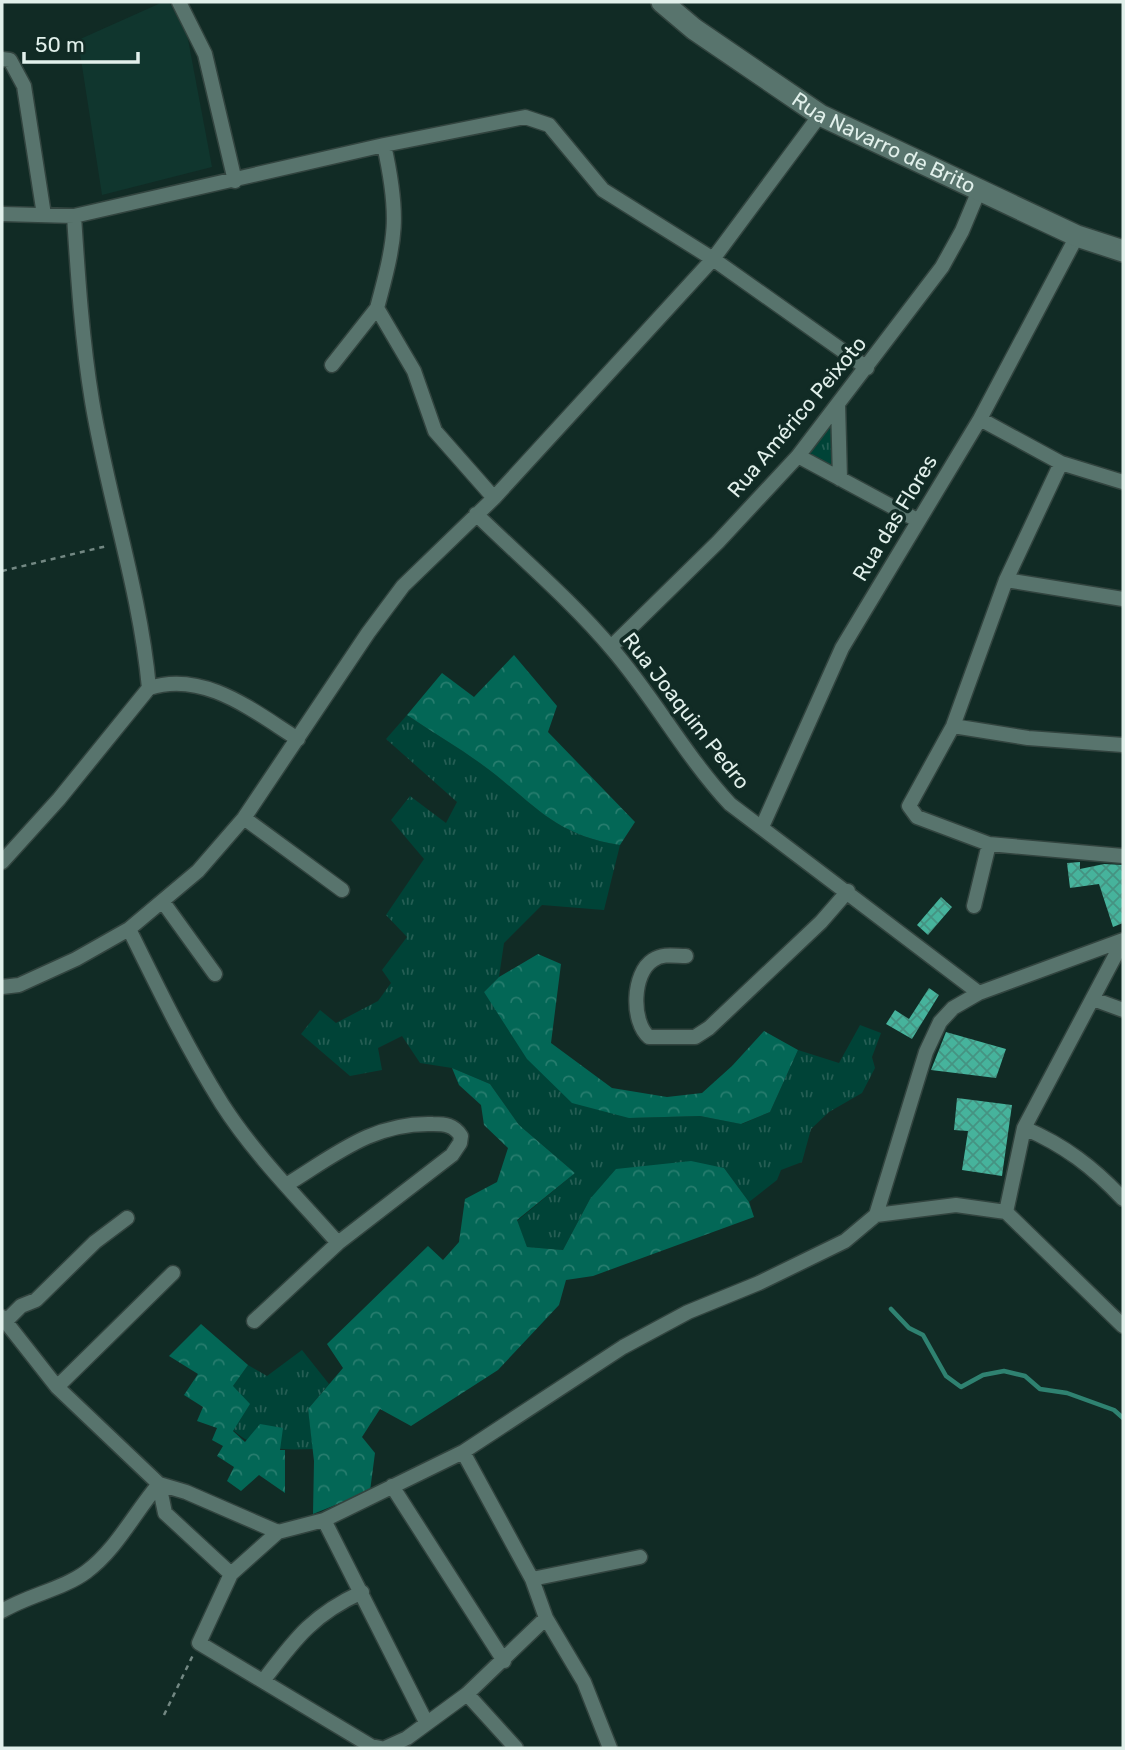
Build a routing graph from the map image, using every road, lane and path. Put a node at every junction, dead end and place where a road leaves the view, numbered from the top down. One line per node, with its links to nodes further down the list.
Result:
1 (178, 2): 6 (street)
2 (662, 2): 4 (main road, Rua Navarro de Brito)
3 (2, 59): 9 (street)
4 (820, 115): 7 (main road, Rua Navarro de Brito); 13 (street)
5 (384, 145): 6 (street); 13 (street); 14 (street)
6 (235, 181): 10 (street)
7 (980, 188): 11 (main road, Rua Navarro de Brito); 16 (street, Rua Américo Peixoto)
8 (2, 214): 9 (street)
9 (44, 215): 10 (street)
10 (74, 216): 26 (street)
11 (1077, 236): 12 (main road, Rua Navarro de Brito); 18 (street, Rua das Flores)
12 (1123, 251)
13 (712, 259): 16 (street); 23 (street)
14 (377, 308): 15 (street); 23 (street)
15 (332, 365)
16 (867, 368): 17 (street, Rua Américo Peixoto)
17 (838, 404): 19 (street, Rua Américo Peixoto); 21 (street)
18 (980, 419): 20 (street); 25 (street, Rua das Flores)
19 (798, 456): 21 (street); 30 (street, Rua Américo Peixoto)
20 (1061, 463): 22 (street); 28 (street)
21 (840, 479): 25 (street)
22 (1123, 482)
23 (494, 498): 24 (street)
24 (476, 514): 30 (street, Rua Joaquim Pedro); 33 (street)
25 (917, 520): 36 (street, Rua das Flores)
26 (123, 542): 27 (path); 31 (street)
27 (2, 571)
28 (1006, 580): 29 (street); 32 (street)
29 (1123, 599)
30 (611, 647): 36 (street, Rua Joaquim Pedro)
31 (149, 688): 33 (street); 39 (street)
32 (953, 726): 34 (street); 37 (street)
33 (299, 739): 35 (street)
34 (1123, 745)
35 (244, 818): 40 (street); 42 (street)
36 (762, 827): 41 (street, Rua Joaquim Pedro)
37 (989, 844): 38 (street); 43 (street)
38 (1123, 856)
39 (2, 862)
40 (342, 890)
41 (848, 891): 46 (street); 49 (street, Rua Joaquim Pedro)
42 (163, 902): 44 (street); 47 (street)
43 (974, 906)
44 (129, 929): 48 (street); 53 (street)
45 (1123, 940): 49 (street); 50 (street)
46 (686, 956)
47 (215, 974)
48 (2, 987)
49 (979, 993): 56 (street)
50 (1093, 999): 51 (street); 52 (street)
51 (1122, 1014)
52 (1024, 1128): 54 (street); 55 (street)
53 (286, 1185): 58 (street); 58 (street)
54 (1123, 1199)
55 (1006, 1212): 56 (street); 62 (street)
56 (876, 1215): 64 (street)
57 (127, 1218): 60 (street)
58 (338, 1244): 61 (street)
59 (173, 1273): 63 (street)
60 (4, 1319): 63 (street)
61 (254, 1321)
62 (1123, 1326)
63 (57, 1388): 65 (street)
64 (463, 1451): 66 (street); 71 (street)
65 (159, 1484): 68 (street); 70 (street); 73 (street)
66 (392, 1486): 67 (street); 76 (street)
67 (324, 1520): 68 (street); 72 (street)
68 (278, 1532): 70 (street)
69 (640, 1557): 71 (street)
70 (231, 1574): 75 (street)
71 (531, 1579): 74 (street)
72 (362, 1592): 77 (street); 80 (street)
73 (2, 1611)
74 (547, 1618): 76 (street); 83 (street)
75 (199, 1643): 77 (street); 79 (path)
76 (504, 1661): 78 (street)
77 (263, 1681): 81 (street)
78 (467, 1694): 80 (street); 82 (street)
79 (164, 1715)
80 (426, 1722): 81 (street)
81 (383, 1748)
82 (516, 1748)
83 (610, 1748)

